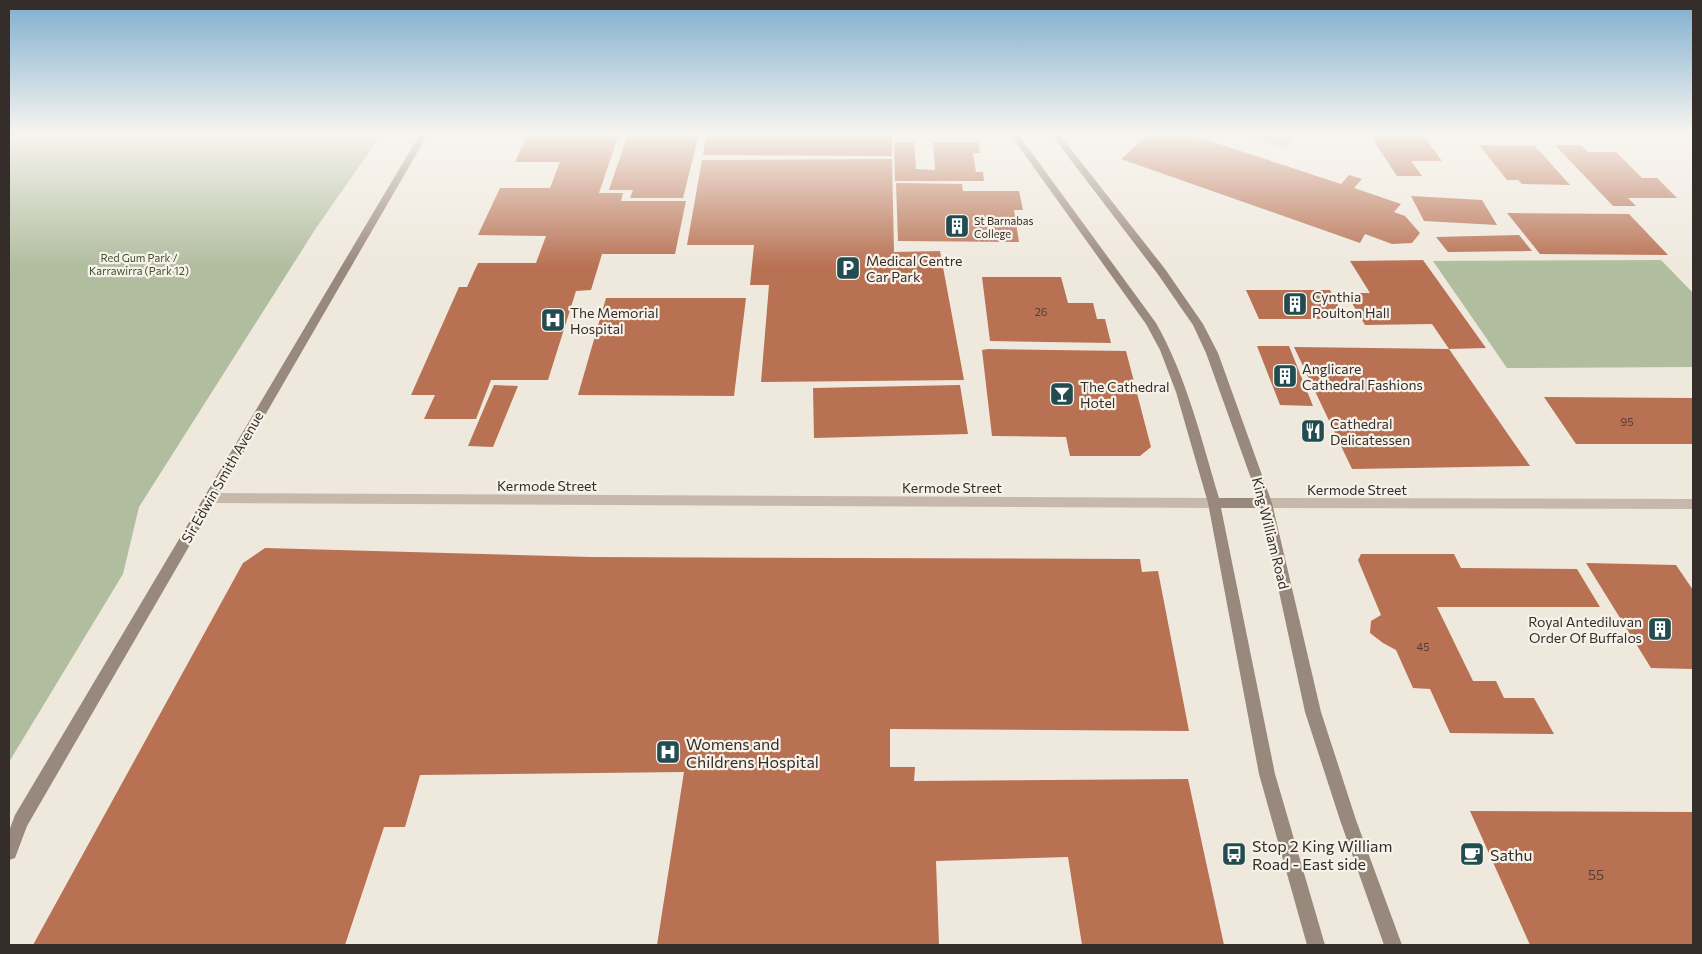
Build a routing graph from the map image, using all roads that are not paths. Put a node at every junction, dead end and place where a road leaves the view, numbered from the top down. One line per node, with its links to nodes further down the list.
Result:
1 (398, 179): 4 (main road, Sir Edwin Smith Avenue)
2 (1047, 179): 5 (main road)
3 (1089, 179): 6 (main road, King William Road)
4 (210, 498): 5 (street, Kermode Street); 8 (main road, Sir Edwin Smith Avenue)
5 (1214, 503): 6 (main road, Kermode Street); 11 (main road)
6 (1266, 504): 7 (street, Kermode Street); 12 (main road, King William Road)
7 (1693, 504)
8 (21, 821): 9 (main road, Sir Edwin Smith Avenue); 10 (main road, Sir Edwin Smith Avenue)
9 (9, 837)
10 (9, 852)
11 (1316, 945)
12 (1393, 945)

